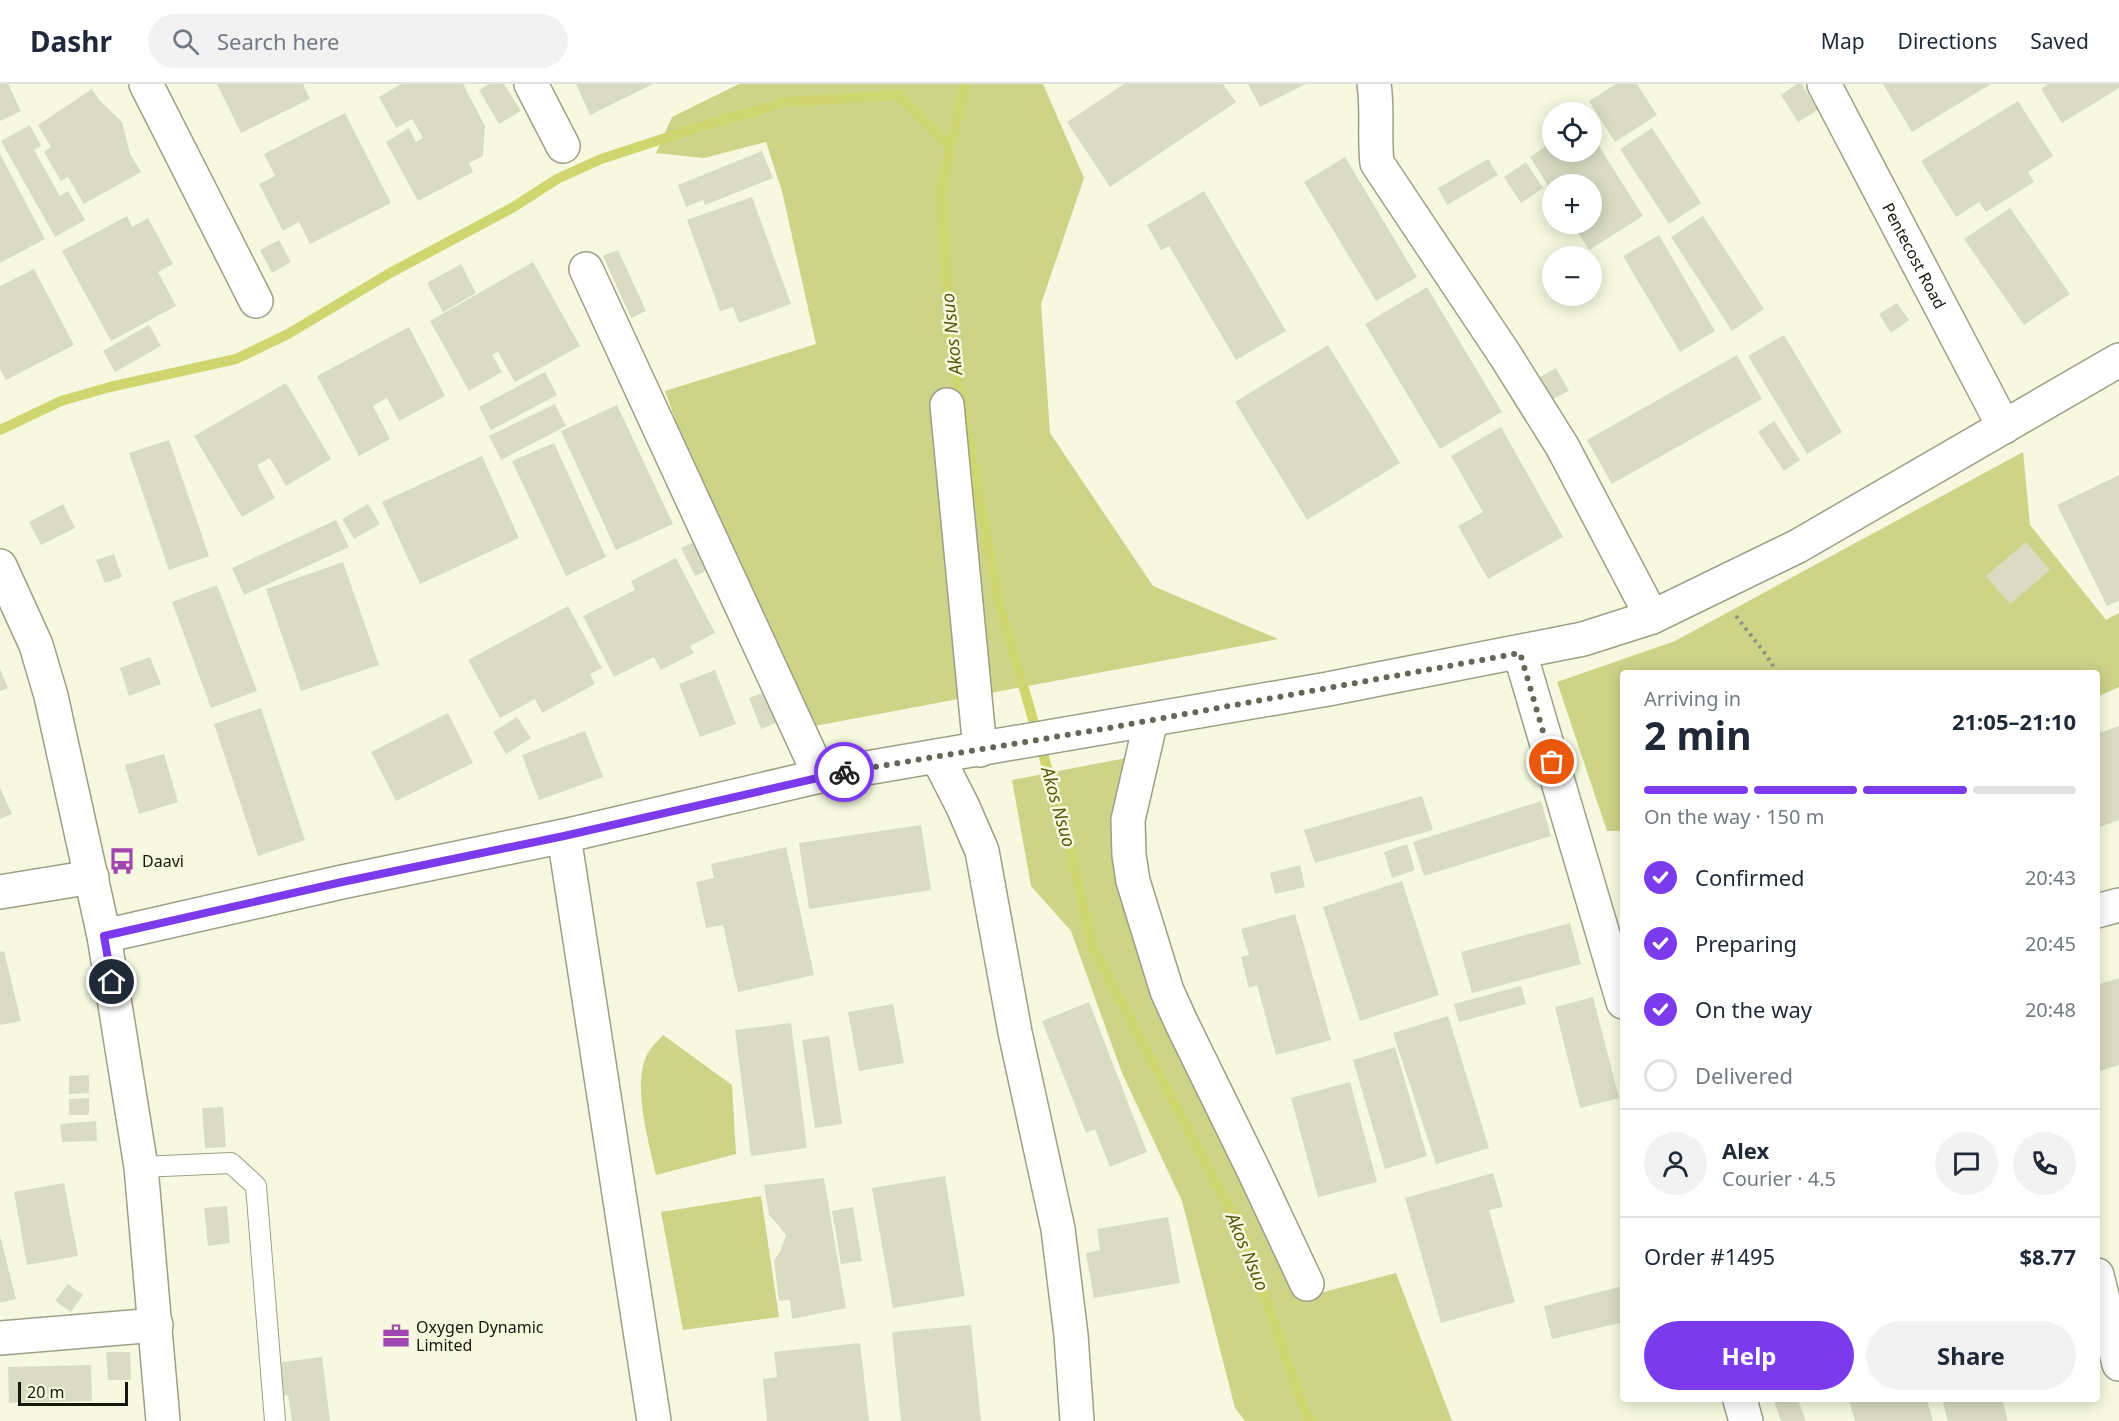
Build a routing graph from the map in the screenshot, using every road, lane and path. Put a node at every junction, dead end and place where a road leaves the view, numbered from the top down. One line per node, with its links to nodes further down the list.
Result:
1 (146, 84): 7 (street)
2 (531, 84): 5 (street)
3 (1374, 84): 13 (street)
4 (1824, 84): 10 (street, Pentecost Road)
5 (563, 146)
6 (586, 269): 19 (street)
7 (256, 301)
8 (2119, 360): 10 (street)
9 (947, 405): 17 (street)
10 (2004, 427): 12 (street)
11 (0, 566): 21 (street)
12 (1713, 587): 13 (street); 15 (path)
13 (1652, 617): 14 (street)
14 (1520, 653): 16 (street); 26 (street)
15 (1776, 670)
16 (1151, 720): 17 (street); 28 (street)
17 (991, 748): 18 (street)
18 (937, 756): 19 (street); 37 (street)
19 (820, 776): 20 (street)
20 (564, 836): 25 (street); 36 (street)
21 (92, 877): 22 (street); 25 (street)
22 (0, 892)
23 (2119, 905): 24 (street)
24 (2100, 910)
25 (104, 936): 27 (street)
26 (1620, 992)
27 (141, 1167): 30 (street); 35 (lane)
28 (1307, 1284)
29 (2100, 1287): 32 (street)
30 (156, 1325): 31 (street); 34 (street)
31 (0, 1338)
32 (2119, 1364)
33 (1741, 1402): 38 (street)
34 (163, 1421)
35 (275, 1421)
36 (654, 1421)
37 (1077, 1421)
38 (1746, 1421)

